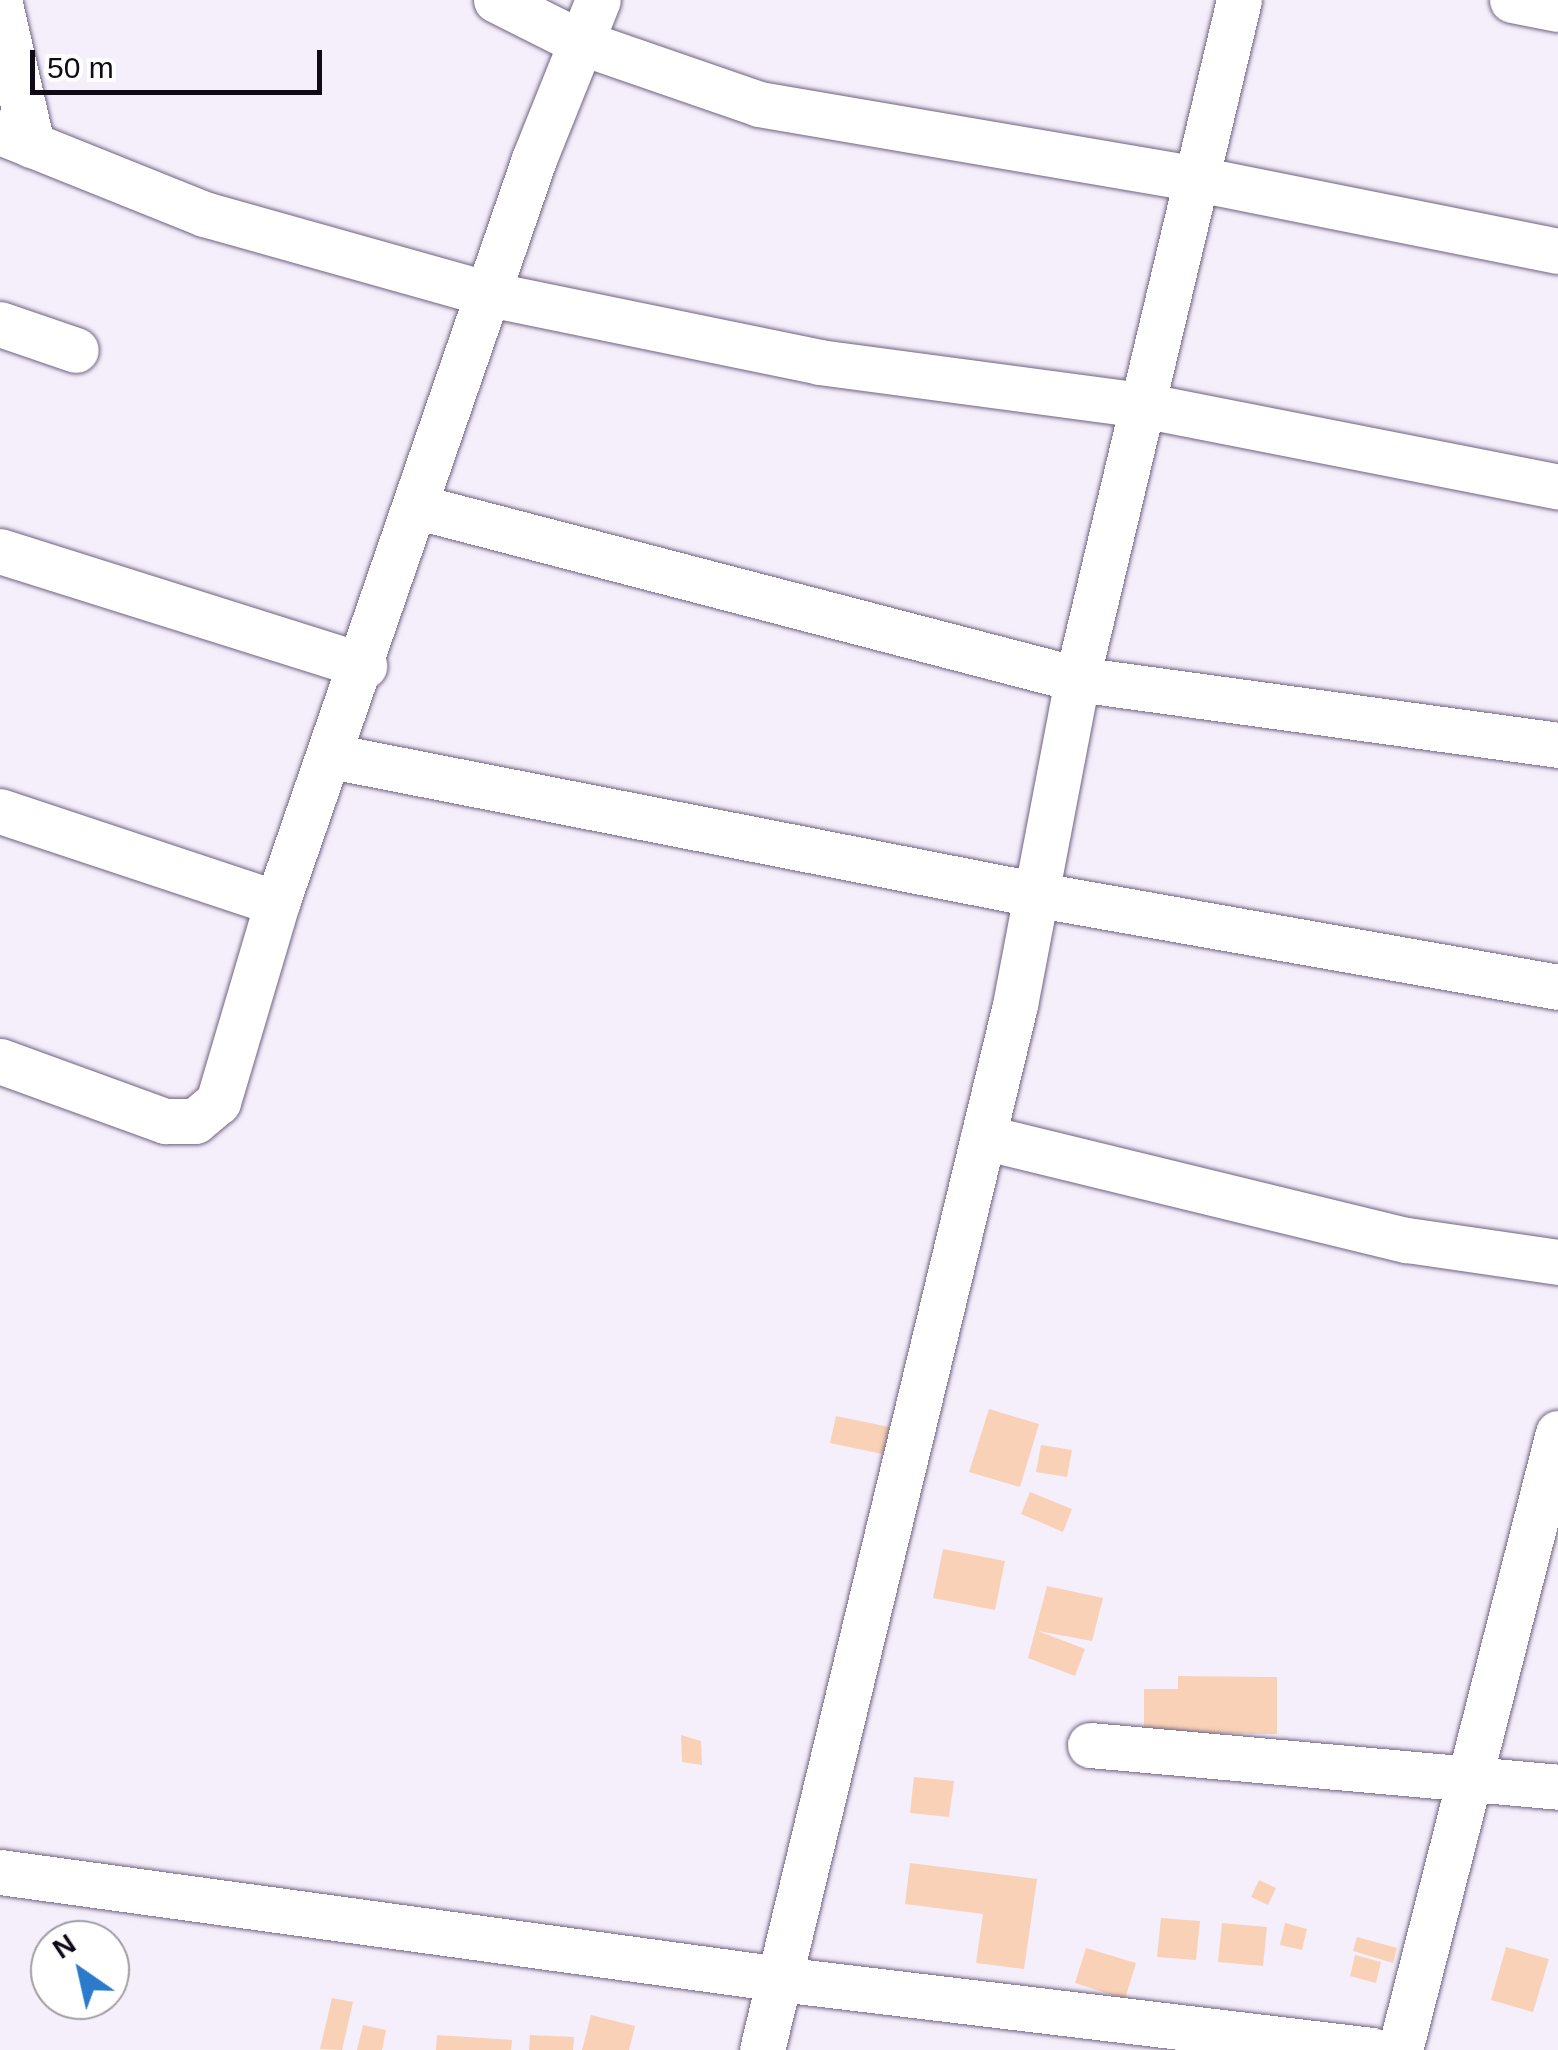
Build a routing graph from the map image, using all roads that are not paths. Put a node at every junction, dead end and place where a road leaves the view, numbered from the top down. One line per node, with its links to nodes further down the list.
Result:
1 (496, 0): 7 (street)
2 (598, 0): 7 (street)
3 (1239, 0): 9 (street)
4 (1512, 0): 6 (street)
5 (0, 4): 8 (street)
6 (1558, 9)
7 (580, 42): 9 (street); 11 (street)
8 (16, 138): 11 (street)
9 (1198, 179): 10 (street); 14 (street)
10 (1558, 252)
11 (489, 294): 14 (street); 16 (street)
12 (0, 324): 13 (street)
13 (76, 350)
14 (1147, 406): 15 (street); 19 (street)
15 (1558, 487)
16 (418, 507): 18 (street); 19 (street)
17 (0, 551): 18 (street)
18 (364, 666): 21 (street)
19 (1077, 680): 20 (street); 23 (street)
20 (1558, 744)
21 (331, 756): 23 (street); 24 (street)
22 (0, 811): 24 (street)
23 (1039, 896): 25 (street); 27 (street)
24 (277, 903): 26 (street)
25 (1558, 987)
26 (0, 1061)
27 (983, 1137): 28 (street); 34 (street)
28 (1558, 1262)
29 (1558, 1433): 31 (street)
30 (1090, 1744): 31 (street)
31 (1472, 1774): 32 (street); 37 (street)
32 (1558, 1787)
33 (0, 1872): 34 (street)
34 (780, 1979): 35 (street); 36 (street)
35 (762, 2050)
36 (1372, 2050)
37 (1400, 2050)

